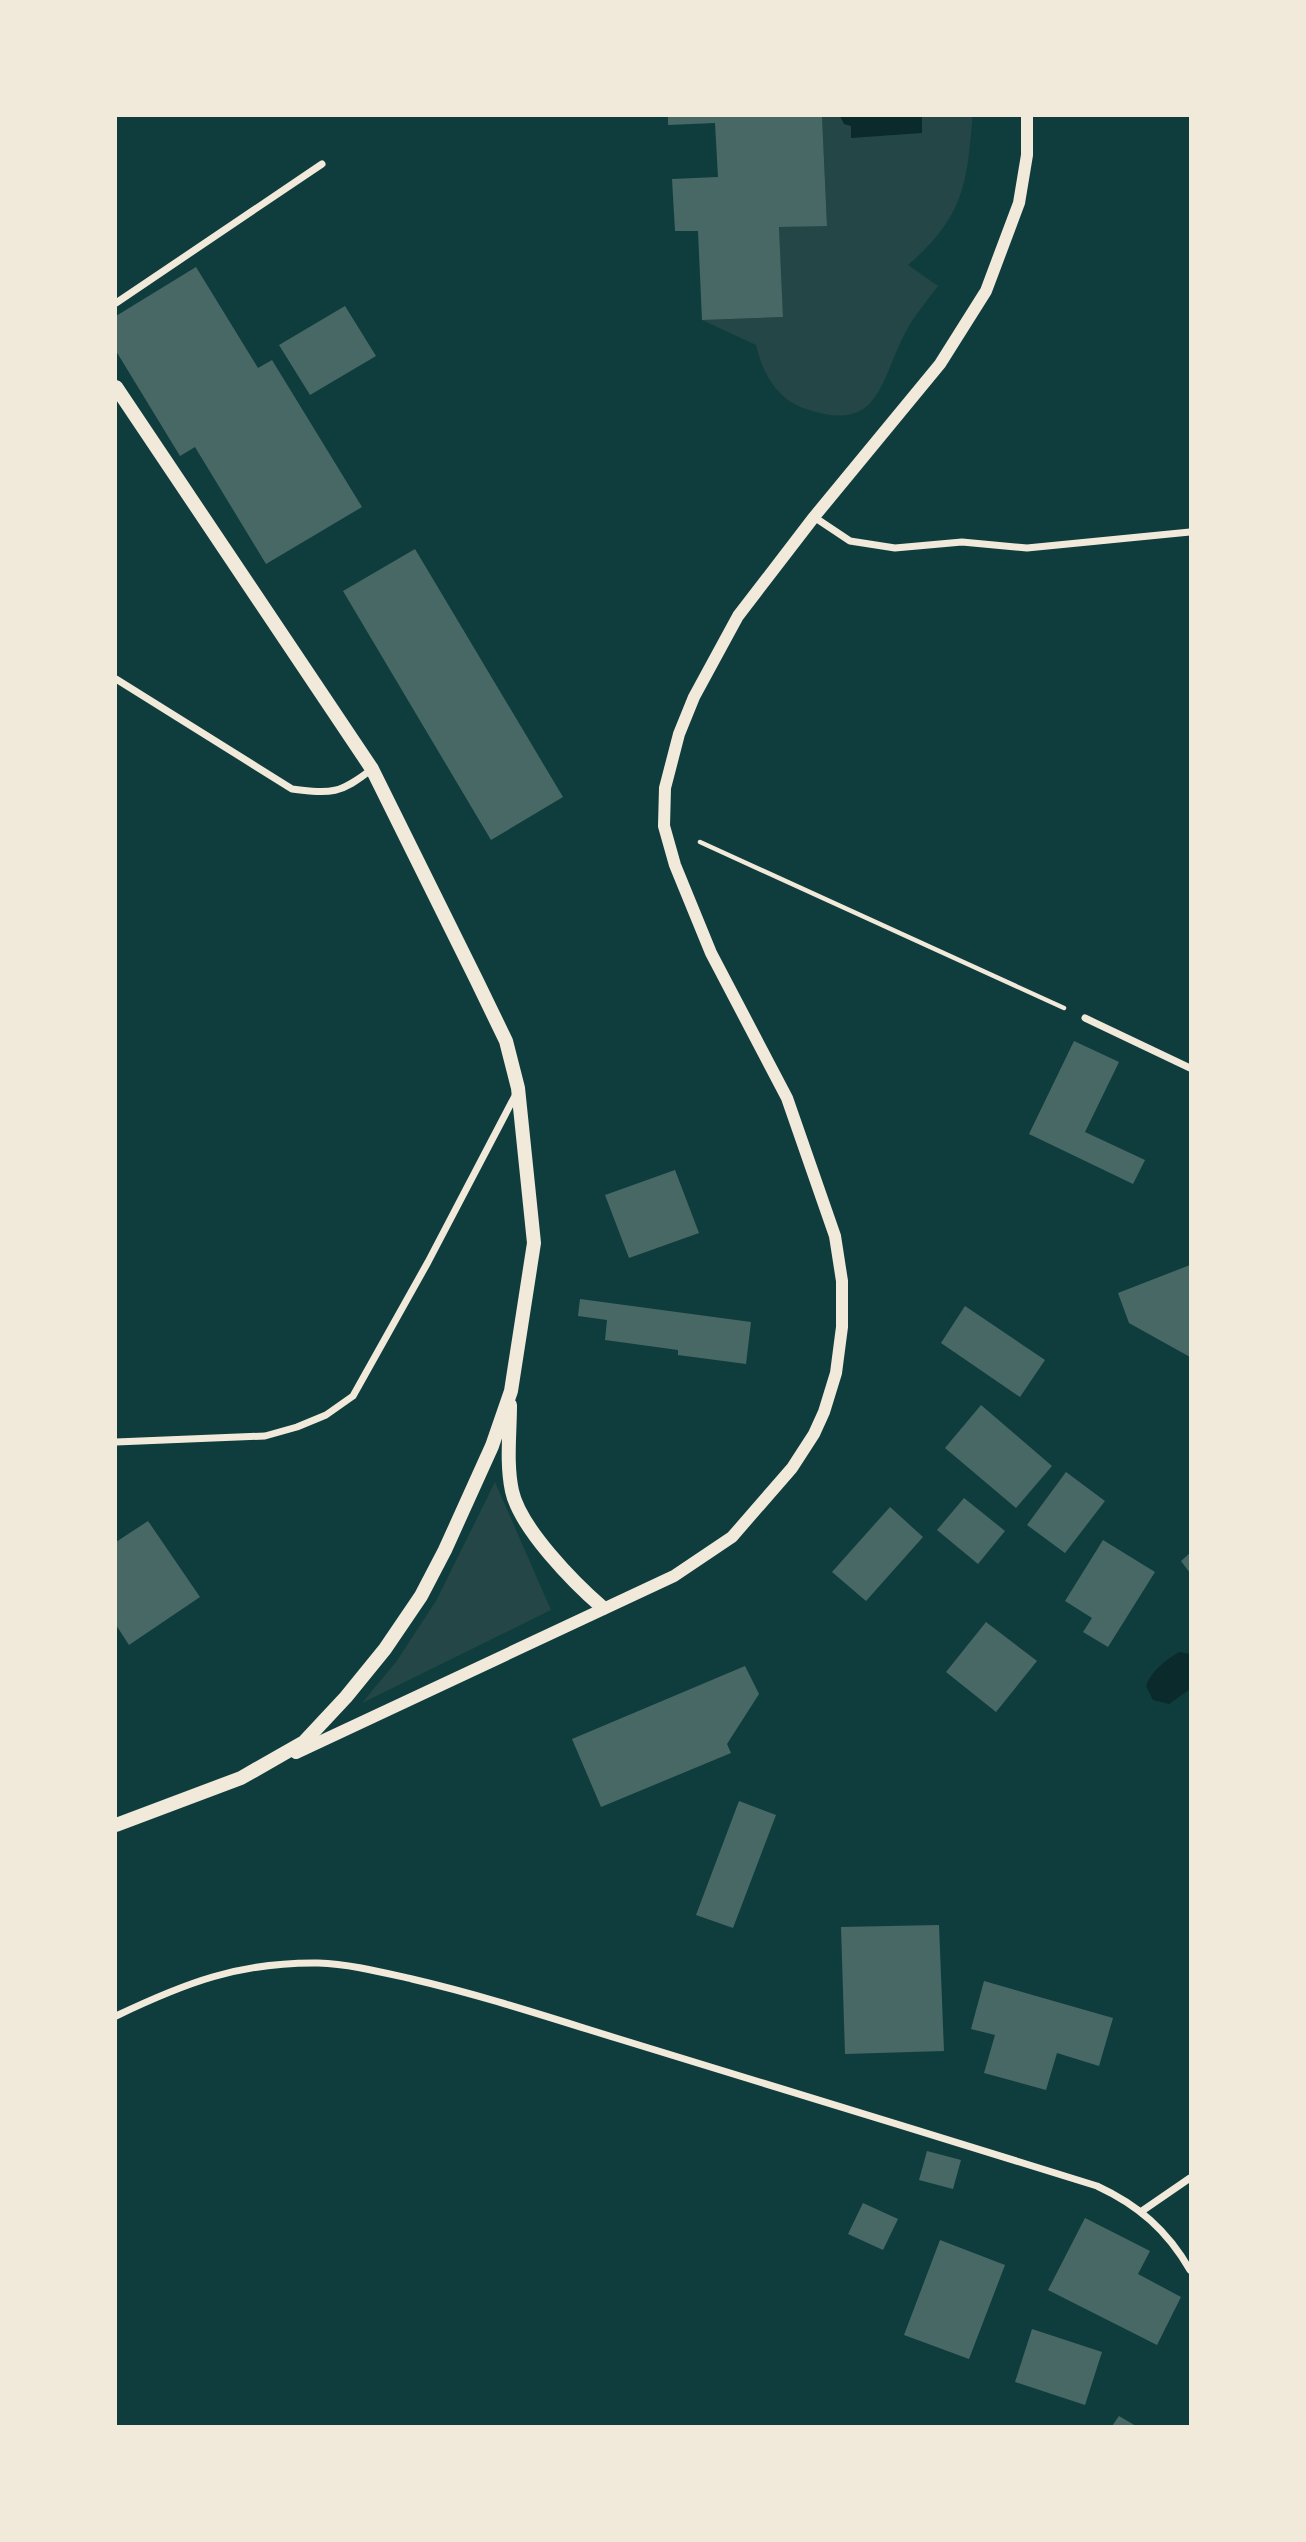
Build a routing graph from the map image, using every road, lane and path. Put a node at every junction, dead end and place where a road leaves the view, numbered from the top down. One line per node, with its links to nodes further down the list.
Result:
1 (1027, 116): 5 (street)
2 (322, 163): 3 (street)
3 (116, 303)
4 (116, 387): 8 (main road)
5 (814, 516): 6 (street); 9 (street)
6 (1191, 532)
7 (116, 679): 8 (street)
8 (372, 769): 12 (main road)
9 (664, 826): 10 (path); 15 (street)
10 (1085, 1018): 11 (street)
11 (1191, 1068)
12 (519, 1088): 13 (main road); 14 (street)
13 (511, 1391): 15 (main road); 16 (main road)
14 (116, 1442)
15 (603, 1608): 16 (street)
16 (241, 1778): 17 (main road)
17 (116, 1825)
18 (116, 2016): 20 (street)
19 (1191, 2178): 20 (street)
20 (1142, 2211): 21 (street)
21 (1191, 2270)

